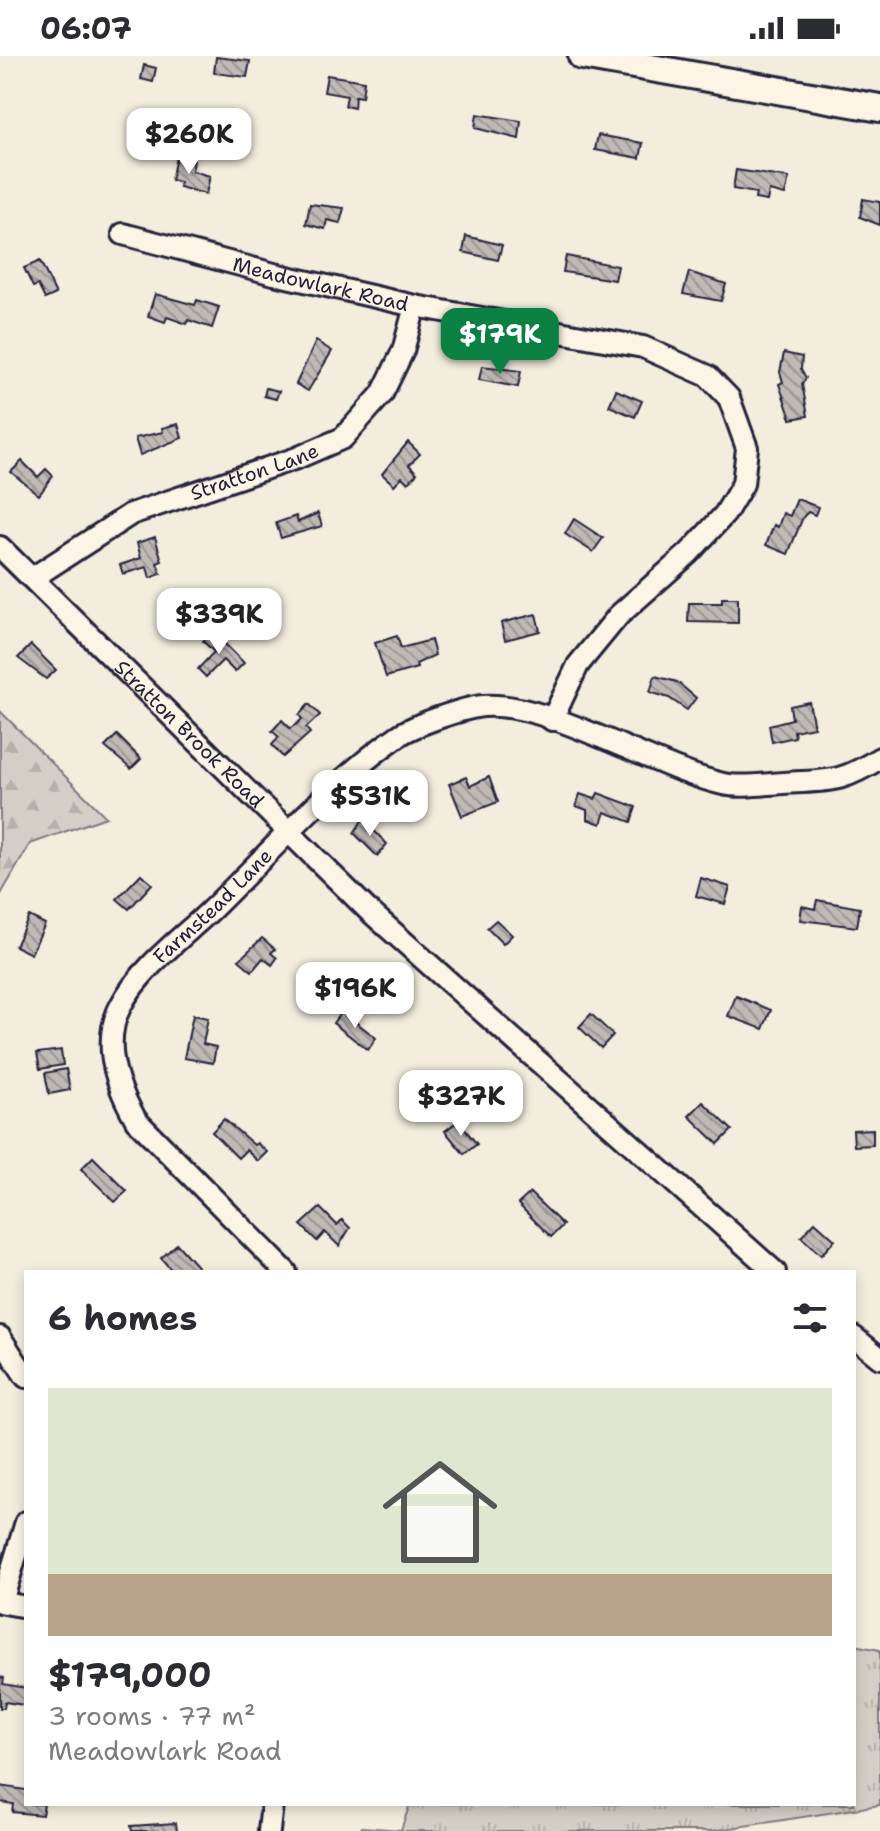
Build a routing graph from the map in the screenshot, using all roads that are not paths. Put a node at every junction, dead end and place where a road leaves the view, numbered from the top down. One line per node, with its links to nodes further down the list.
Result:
1 (582, 56): 2 (main road)
2 (880, 108)
3 (123, 234): 4 (street, Meadowlark Road)
4 (415, 306): 6 (street, Stratton Lane); 7 (street, Meadowlark Road)
5 (0, 547): 6 (street, Stratton Brook Road)
6 (34, 577): 9 (street, Stratton Brook Road)
7 (552, 720): 8 (street, Farmstead Lane); 9 (street, Farmstead Lane)
8 (880, 758)
9 (287, 831): 10 (street, Farmstead Lane); 11 (street, Stratton Brook Road)
10 (284, 1270)
11 (773, 1270)
12 (0, 1337): 15 (street)
13 (856, 1339): 14 (street)
14 (880, 1358)
15 (24, 1374)
16 (24, 1528): 17 (street)
17 (1, 1602): 18 (street)
18 (24, 1607)
19 (272, 1806): 20 (street)
20 (269, 1831)

